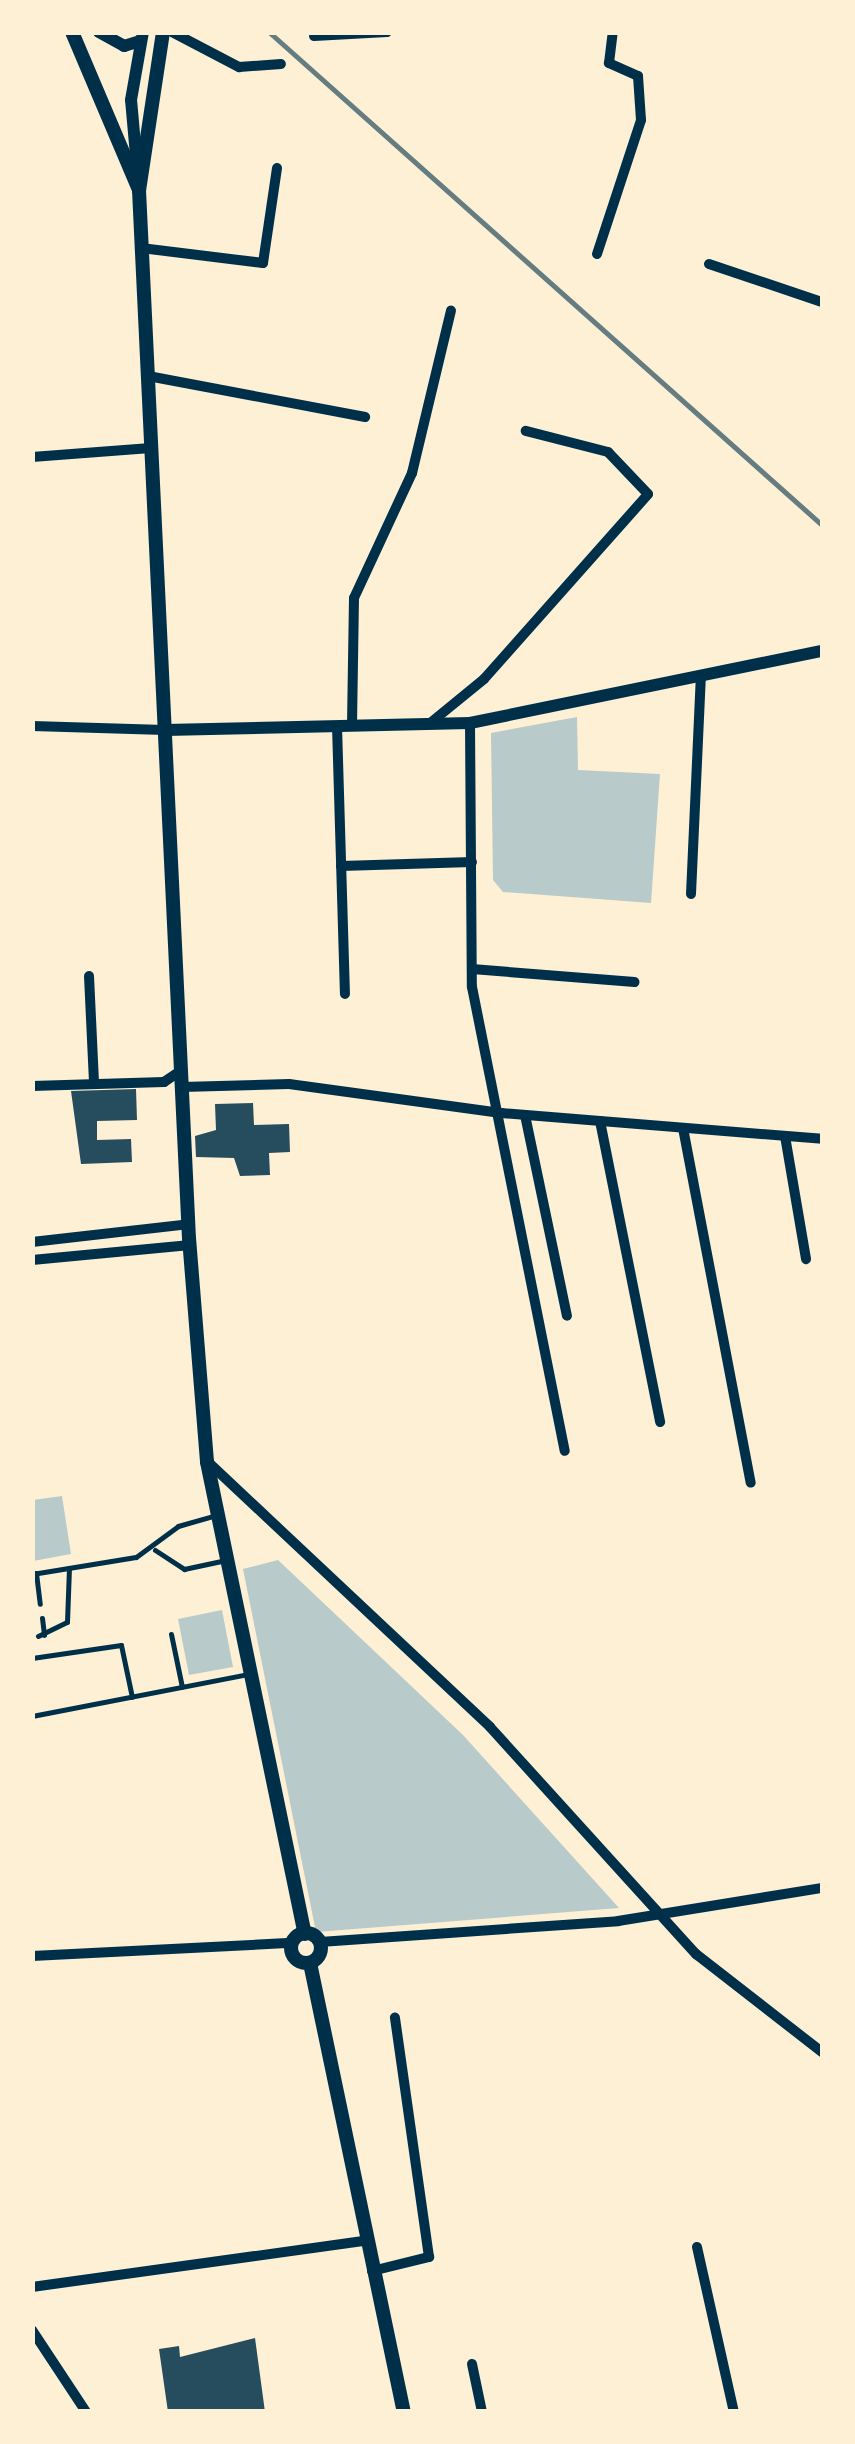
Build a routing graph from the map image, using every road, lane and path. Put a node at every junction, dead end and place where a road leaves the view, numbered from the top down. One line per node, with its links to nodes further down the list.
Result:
1 (72, 32): 11 (main road)
2 (99, 32): 8 (street)
3 (163, 32): 11 (main road)
4 (172, 32): 9 (street)
5 (387, 32): 7 (street)
6 (613, 32): 13 (street)
7 (314, 36)
8 (142, 37): 11 (street)
9 (282, 64)
10 (277, 168): 12 (street)
11 (139, 190): 12 (main road)
12 (141, 248): 17 (main road)
13 (597, 254)
14 (708, 264): 15 (street)
15 (822, 302)
16 (450, 311): 26 (street)
17 (148, 376): 18 (street); 20 (main road)
18 (365, 416)
19 (526, 430): 25 (street)
20 (151, 448): 21 (street); 29 (main road)
21 (32, 456)
22 (822, 651): 23 (street)
23 (701, 676): 24 (street); 32 (street)
24 (470, 723): 25 (street); 30 (street)
25 (430, 724): 26 (street)
26 (352, 725): 28 (street)
27 (32, 726): 29 (street)
28 (337, 726): 29 (street); 31 (street)
29 (165, 730): 37 (main road)
30 (472, 862): 31 (street); 33 (street)
31 (341, 866): 36 (street)
32 (691, 894)
33 (472, 969): 35 (street); 41 (street)
34 (89, 976): 38 (street)
35 (634, 982)
36 (345, 994)
37 (182, 1070): 38 (street); 40 (main road)
38 (94, 1084): 39 (street)
39 (32, 1086)
40 (182, 1086): 41 (street); 47 (main road)
41 (501, 1113): 42 (street); 54 (street)
42 (525, 1115): 43 (street); 52 (street)
43 (600, 1121): 44 (street); 53 (street)
44 (682, 1128): 45 (street); 56 (street)
45 (785, 1136): 46 (street); 50 (street)
46 (822, 1139)
47 (188, 1224): 48 (street); 49 (main road)
48 (32, 1242)
49 (190, 1244): 51 (street); 55 (main road)
50 (806, 1259)
51 (32, 1260)
52 (567, 1316)
53 (660, 1422)
54 (566, 1451)
55 (207, 1462): 57 (main road); 71 (street)
56 (750, 1483)
57 (218, 1514): 58 (lane); 59 (main road)
58 (156, 1550): 59 (lane); 60 (lane)
59 (228, 1559): 66 (main road)
60 (69, 1568): 61 (lane); 63 (lane)
61 (34, 1574): 62 (lane)
62 (40, 1604)
63 (42, 1618)
64 (171, 1634): 67 (lane)
65 (32, 1658): 68 (lane)
66 (252, 1674): 67 (lane); 72 (main road)
67 (182, 1687): 68 (lane)
68 (132, 1697): 69 (lane)
69 (32, 1716)
70 (822, 1888): 71 (street)
71 (660, 1916): 73 (street); 77 (street)
72 (299, 1939): 73 (main road); 74 (street); 75 (main road)
73 (320, 1942): 75 (main road)
74 (32, 1956)
75 (310, 1963): 78 (main road)
76 (395, 2017): 80 (street)
77 (822, 2052)
78 (364, 2241): 80 (main road); 81 (street)
79 (697, 2247): 87 (street)
80 (371, 2270): 85 (main road)
81 (32, 2287)
82 (32, 2330): 84 (street)
83 (472, 2364): 86 (street)
84 (86, 2412)
85 (404, 2412)
86 (482, 2412)
87 (734, 2412)

